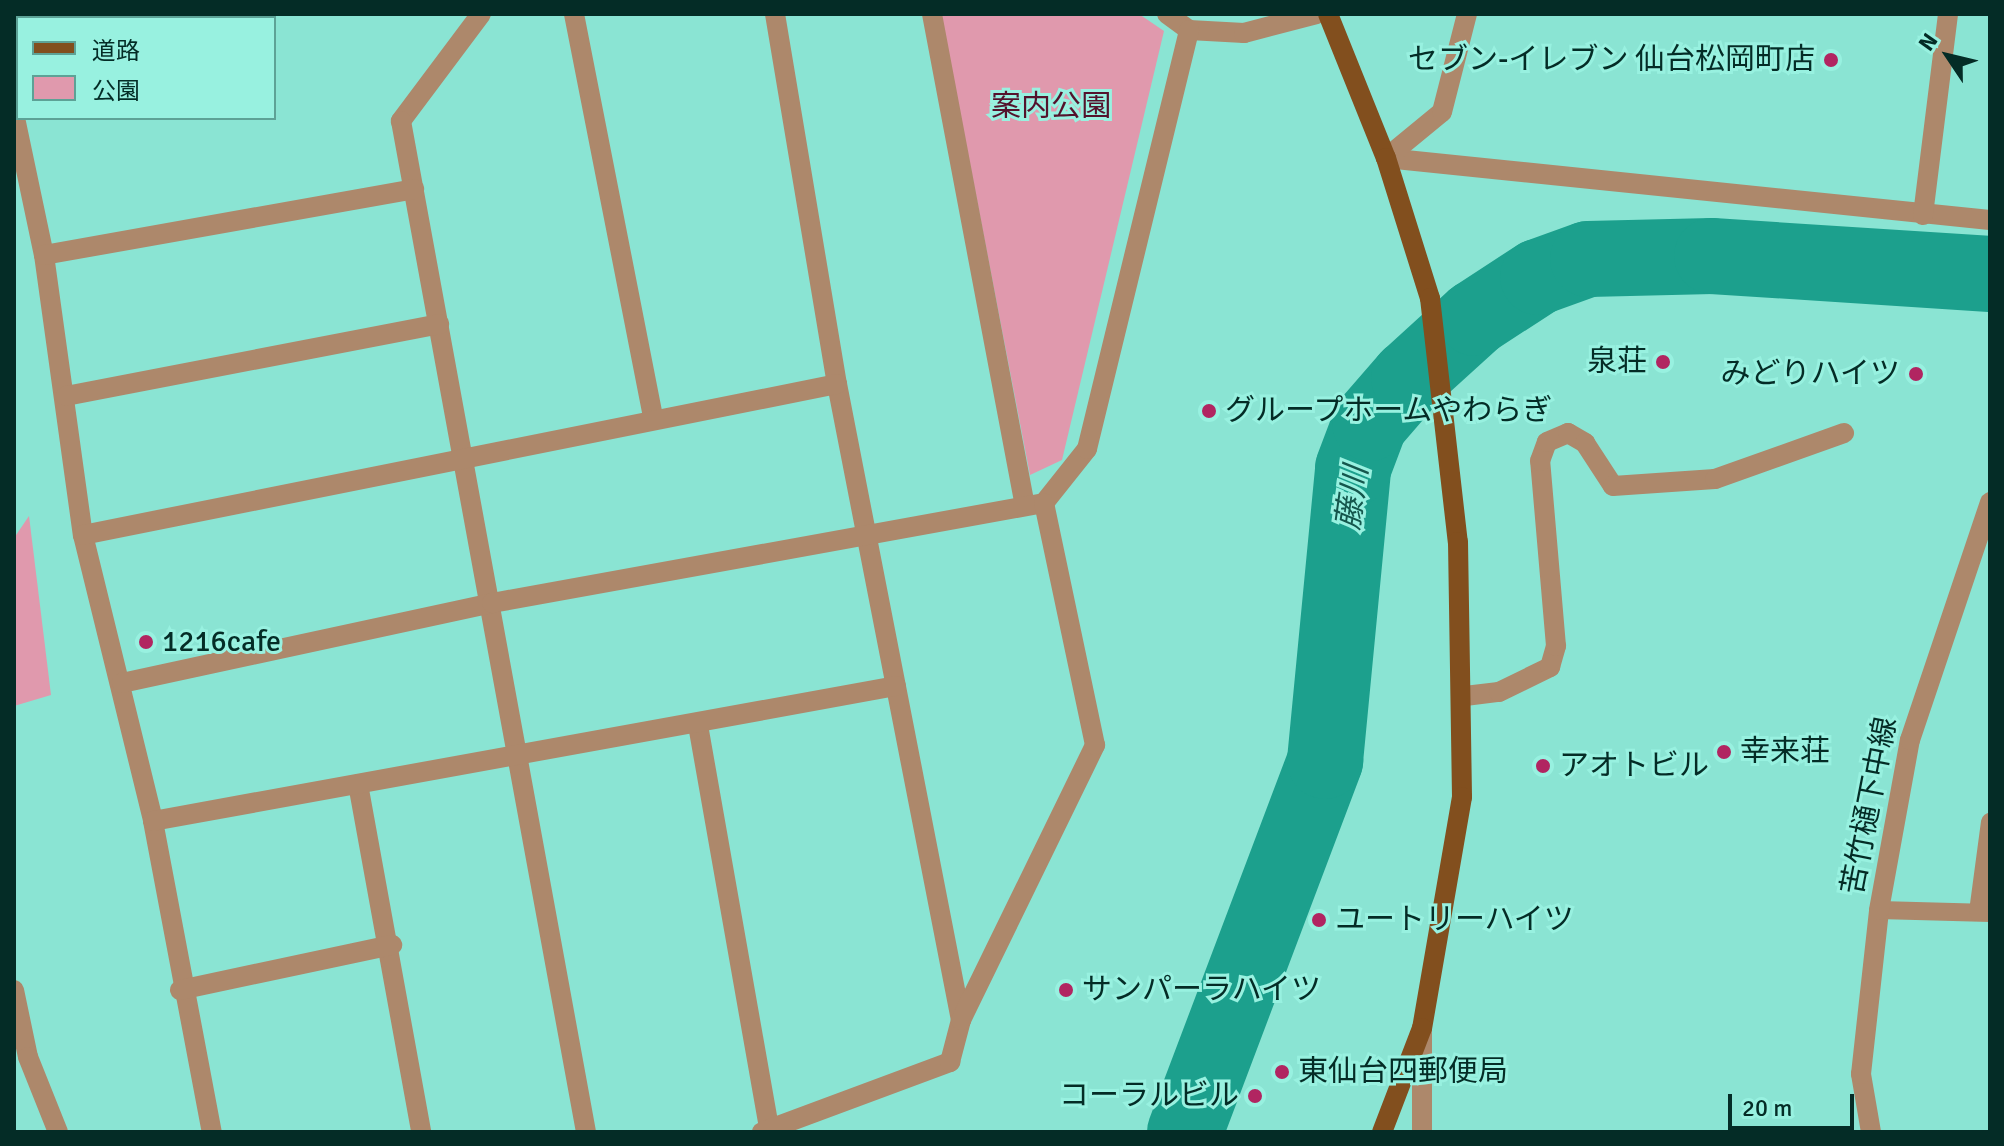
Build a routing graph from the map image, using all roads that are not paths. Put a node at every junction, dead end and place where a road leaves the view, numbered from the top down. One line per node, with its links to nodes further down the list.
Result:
1 (481, 14): 15 (street)
2 (574, 14): 22 (street)
3 (775, 14): 20 (street)
4 (932, 14): 26 (street)
5 (1167, 14): 11 (street)
6 (1235, 14): 12 (street)
7 (1317, 14): 12 (street)
8 (1328, 14): 14 (main road)
9 (1467, 14): 14 (street)
10 (1948, 14): 16 (street)
11 (1189, 30): 12 (street); 26 (street)
12 (1244, 33)
13 (14, 113): 18 (street)
14 (1386, 158): 16 (street); 32 (main road)
15 (414, 189): 18 (street); 19 (street)
16 (1923, 215): 17 (street)
17 (1990, 220)
18 (44, 255): 21 (street)
19 (439, 324): 21 (street); 24 (street)
20 (837, 384): 22 (street); 28 (street)
21 (66, 396): 27 (street)
22 (653, 417): 24 (street)
23 (1844, 433): 32 (street)
24 (465, 460): 27 (street); 29 (street)
25 (1990, 502): 38 (street, 苦竹樋下中線)
26 (1034, 503): 28 (street); 43 (street)
27 (83, 535): 30 (street)
28 (868, 535): 29 (street); 31 (street)
29 (492, 603): 30 (street); 34 (street)
30 (122, 683): 36 (street)
31 (896, 686): 33 (street); 43 (street)
32 (1465, 696): 44 (main road)
33 (698, 725): 34 (street); 45 (street)
34 (521, 757): 35 (street); 49 (street)
35 (358, 784): 36 (street); 40 (street)
36 (153, 821): 42 (street)
37 (1990, 822): 39 (lane)
38 (1879, 910): 39 (lane); 52 (street, 苦竹樋下中線)
39 (1984, 913)
40 (392, 945): 42 (street); 48 (street)
41 (14, 990): 46 (street)
42 (180, 990): 47 (street)
43 (961, 1020): 45 (street)
44 (1422, 1028): 50 (main road); 51 (street)
45 (765, 1131)
46 (58, 1132)
47 (212, 1132)
48 (421, 1132)
49 (586, 1132)
50 (1382, 1132)
51 (1422, 1132)
52 (1871, 1132)

